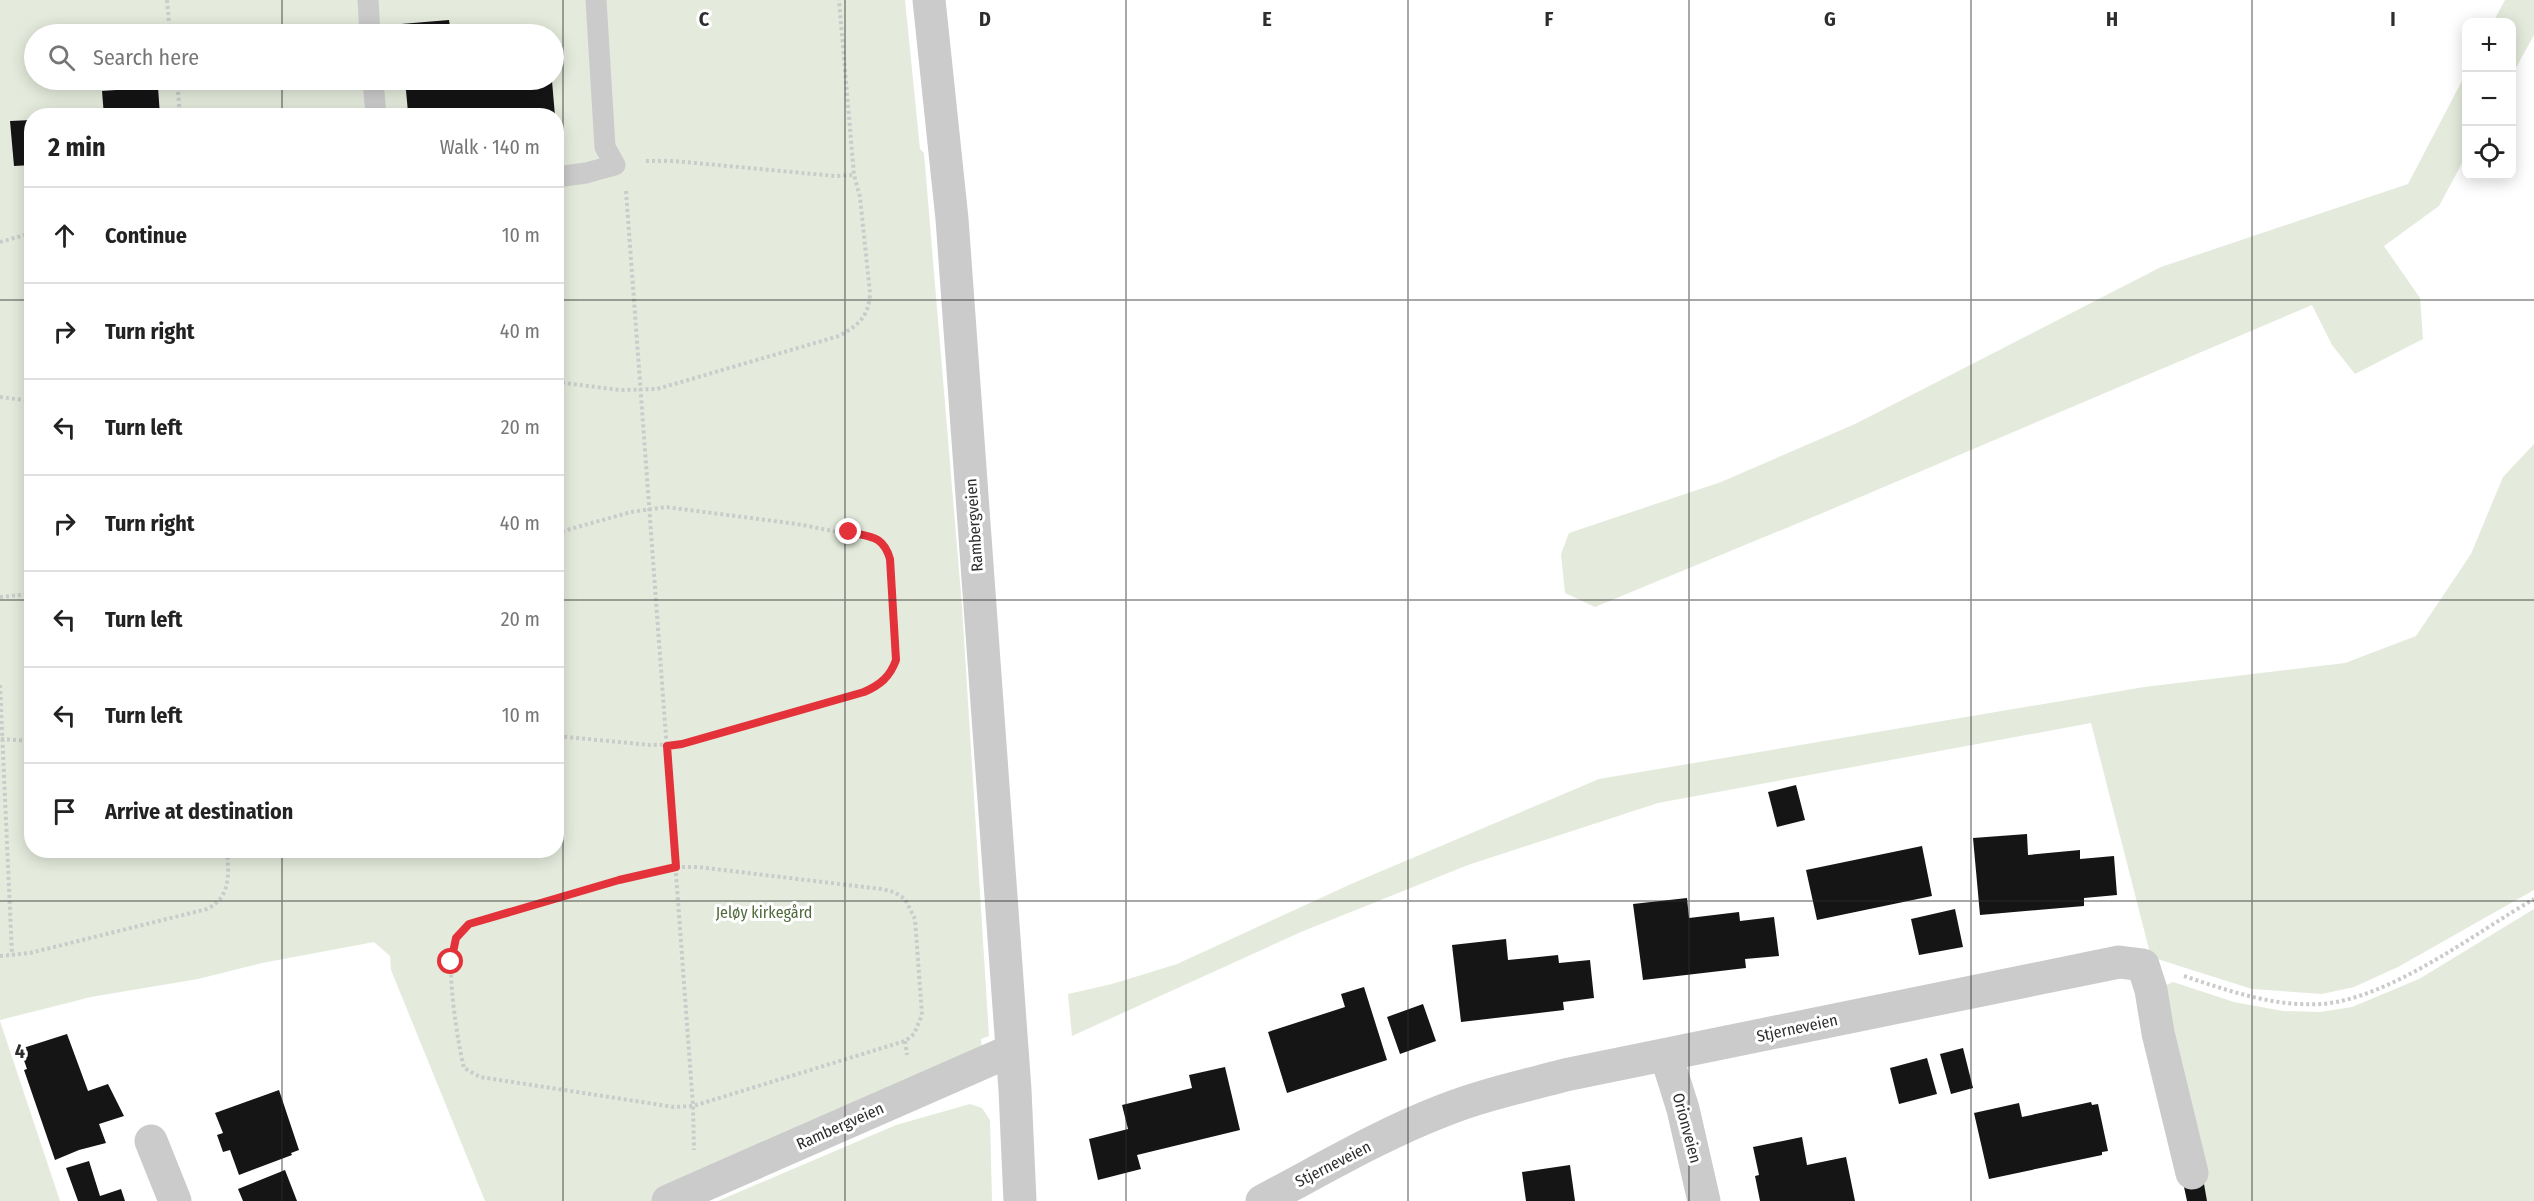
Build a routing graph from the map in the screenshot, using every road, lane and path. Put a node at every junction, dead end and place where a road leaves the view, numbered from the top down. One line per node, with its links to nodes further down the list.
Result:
1 (167, 0): 6 (path)
2 (368, 0): 7 (lane)
3 (596, 0): 12 (lane)
4 (839, 0): 14 (path)
5 (929, 0): 36 (street, Rambergveien)
6 (169, 24)
7 (369, 24)
8 (178, 90): 10 (path)
9 (374, 90): 11 (lane)
10 (179, 108)
11 (375, 108)
12 (615, 165): 13 (lane); 14 (path); 18 (path)
13 (564, 176)
14 (854, 176): 18 (path)
15 (24, 234): 16 (path)
16 (0, 242)
17 (564, 383): 18 (path)
18 (641, 391): 21 (path)
19 (0, 397): 20 (path)
20 (24, 400)
21 (650, 508): 22 (path); 29 (path); 29 (path)
22 (564, 531)
23 (24, 595): 24 (path)
24 (0, 597)
25 (0, 685): 27 (path)
26 (564, 737): 29 (path)
27 (1, 739): 28 (path); 33 (path)
28 (24, 740)
29 (667, 746): 31 (path)
30 (227, 858): 33 (path)
31 (676, 867): 38 (path); 38 (path); 38 (path)
32 (2534, 899): 35 (path)
33 (12, 955): 34 (path)
34 (0, 956)
35 (2143, 965): 37 (street, Stjerneveien); 40 (street)
36 (1012, 1050): 41 (street, Rambergveien); 43 (street, Rambergveien)
37 (1666, 1055): 44 (street, Stjerneveien); 45 (street, Orionveien)
38 (693, 1106): 41 (path)
39 (151, 1141): 42 (street)
40 (2192, 1173)
41 (681, 1195)
42 (175, 1201)
43 (1020, 1201)
44 (1262, 1201)
45 (1704, 1201)

